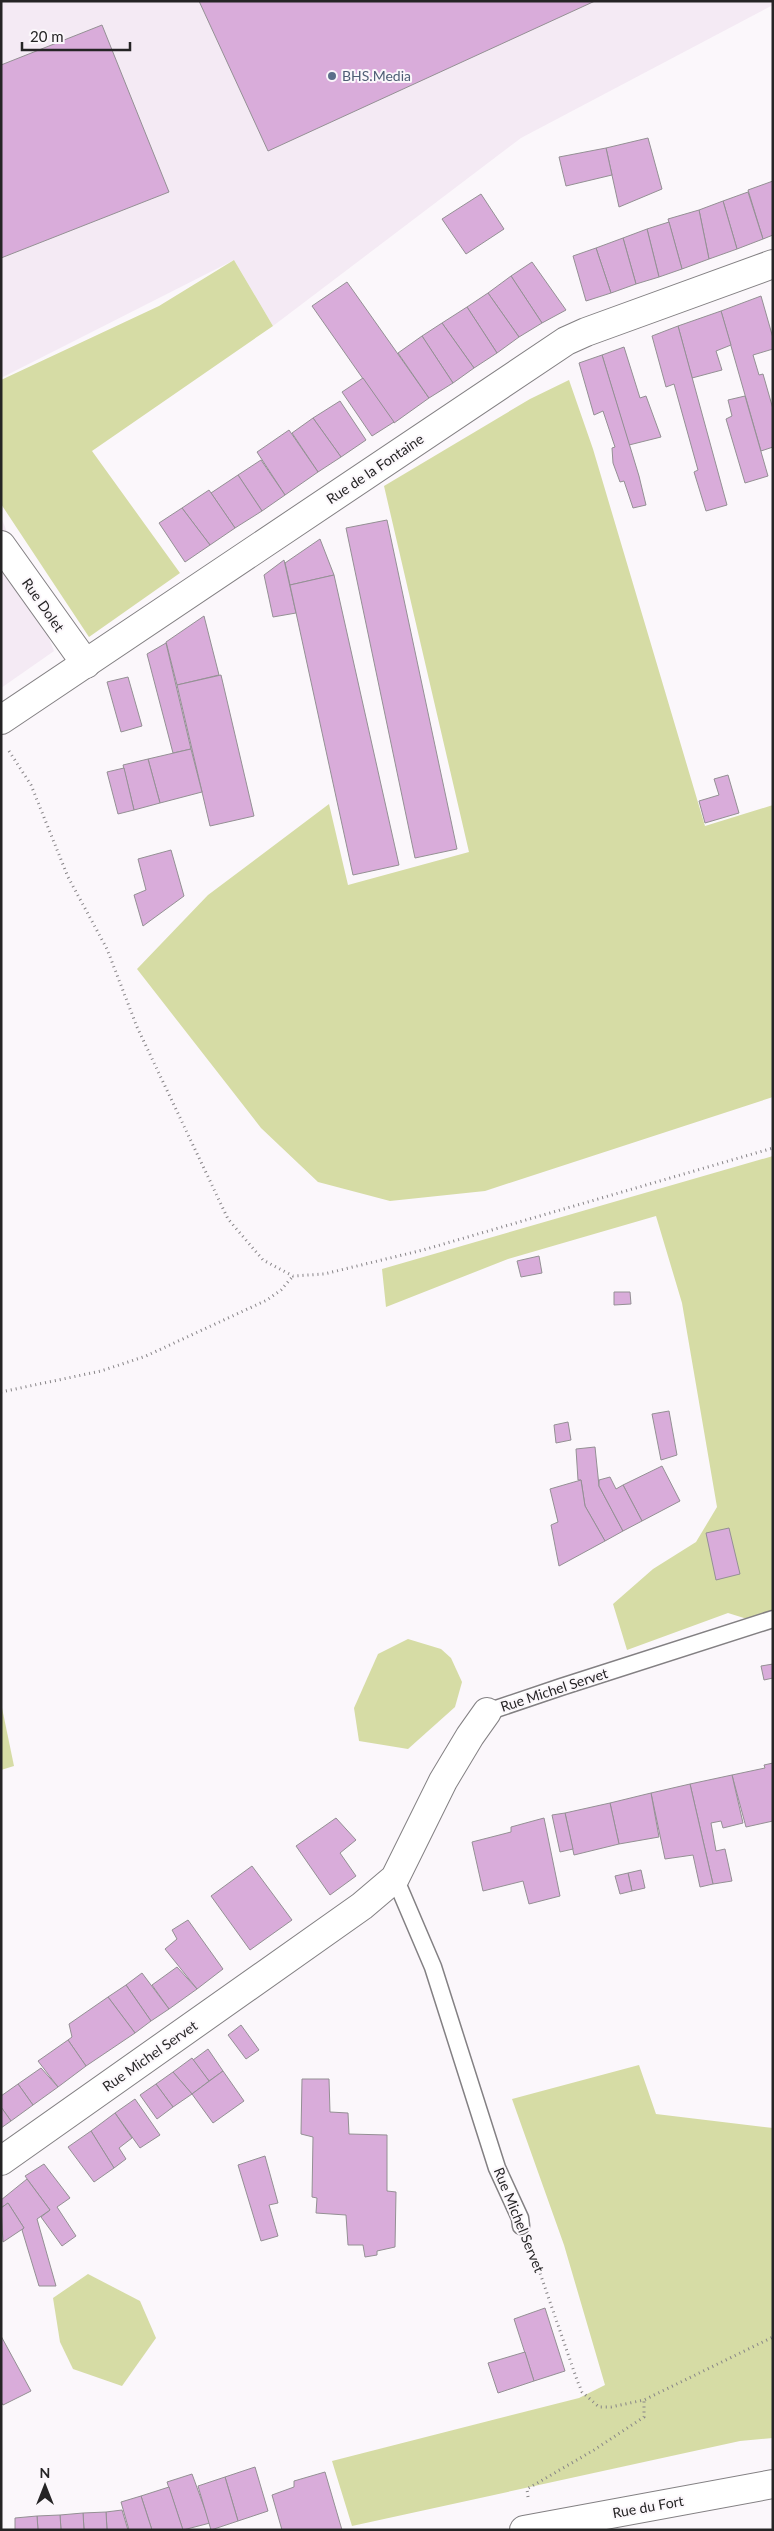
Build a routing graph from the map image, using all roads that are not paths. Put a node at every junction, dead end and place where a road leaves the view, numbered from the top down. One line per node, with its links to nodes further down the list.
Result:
1 (773, 264): 3 (street, Rue de la Fontaine)
2 (1, 545): 3 (street, Rue Dolet)
3 (86, 664): 4 (street, Rue de la Fontaine)
4 (4, 733)
5 (773, 1619): 6 (lane, Rue Michel Servet)
6 (487, 1712): 7 (street, Rue Michel Servet)
7 (395, 1878): 8 (street, Rue Michel Servet); 9 (lane, Rue Michel Servet)
8 (1, 2161)
9 (521, 2226)
10 (773, 2484): 11 (street, Rue du Fort)
11 (529, 2529)

